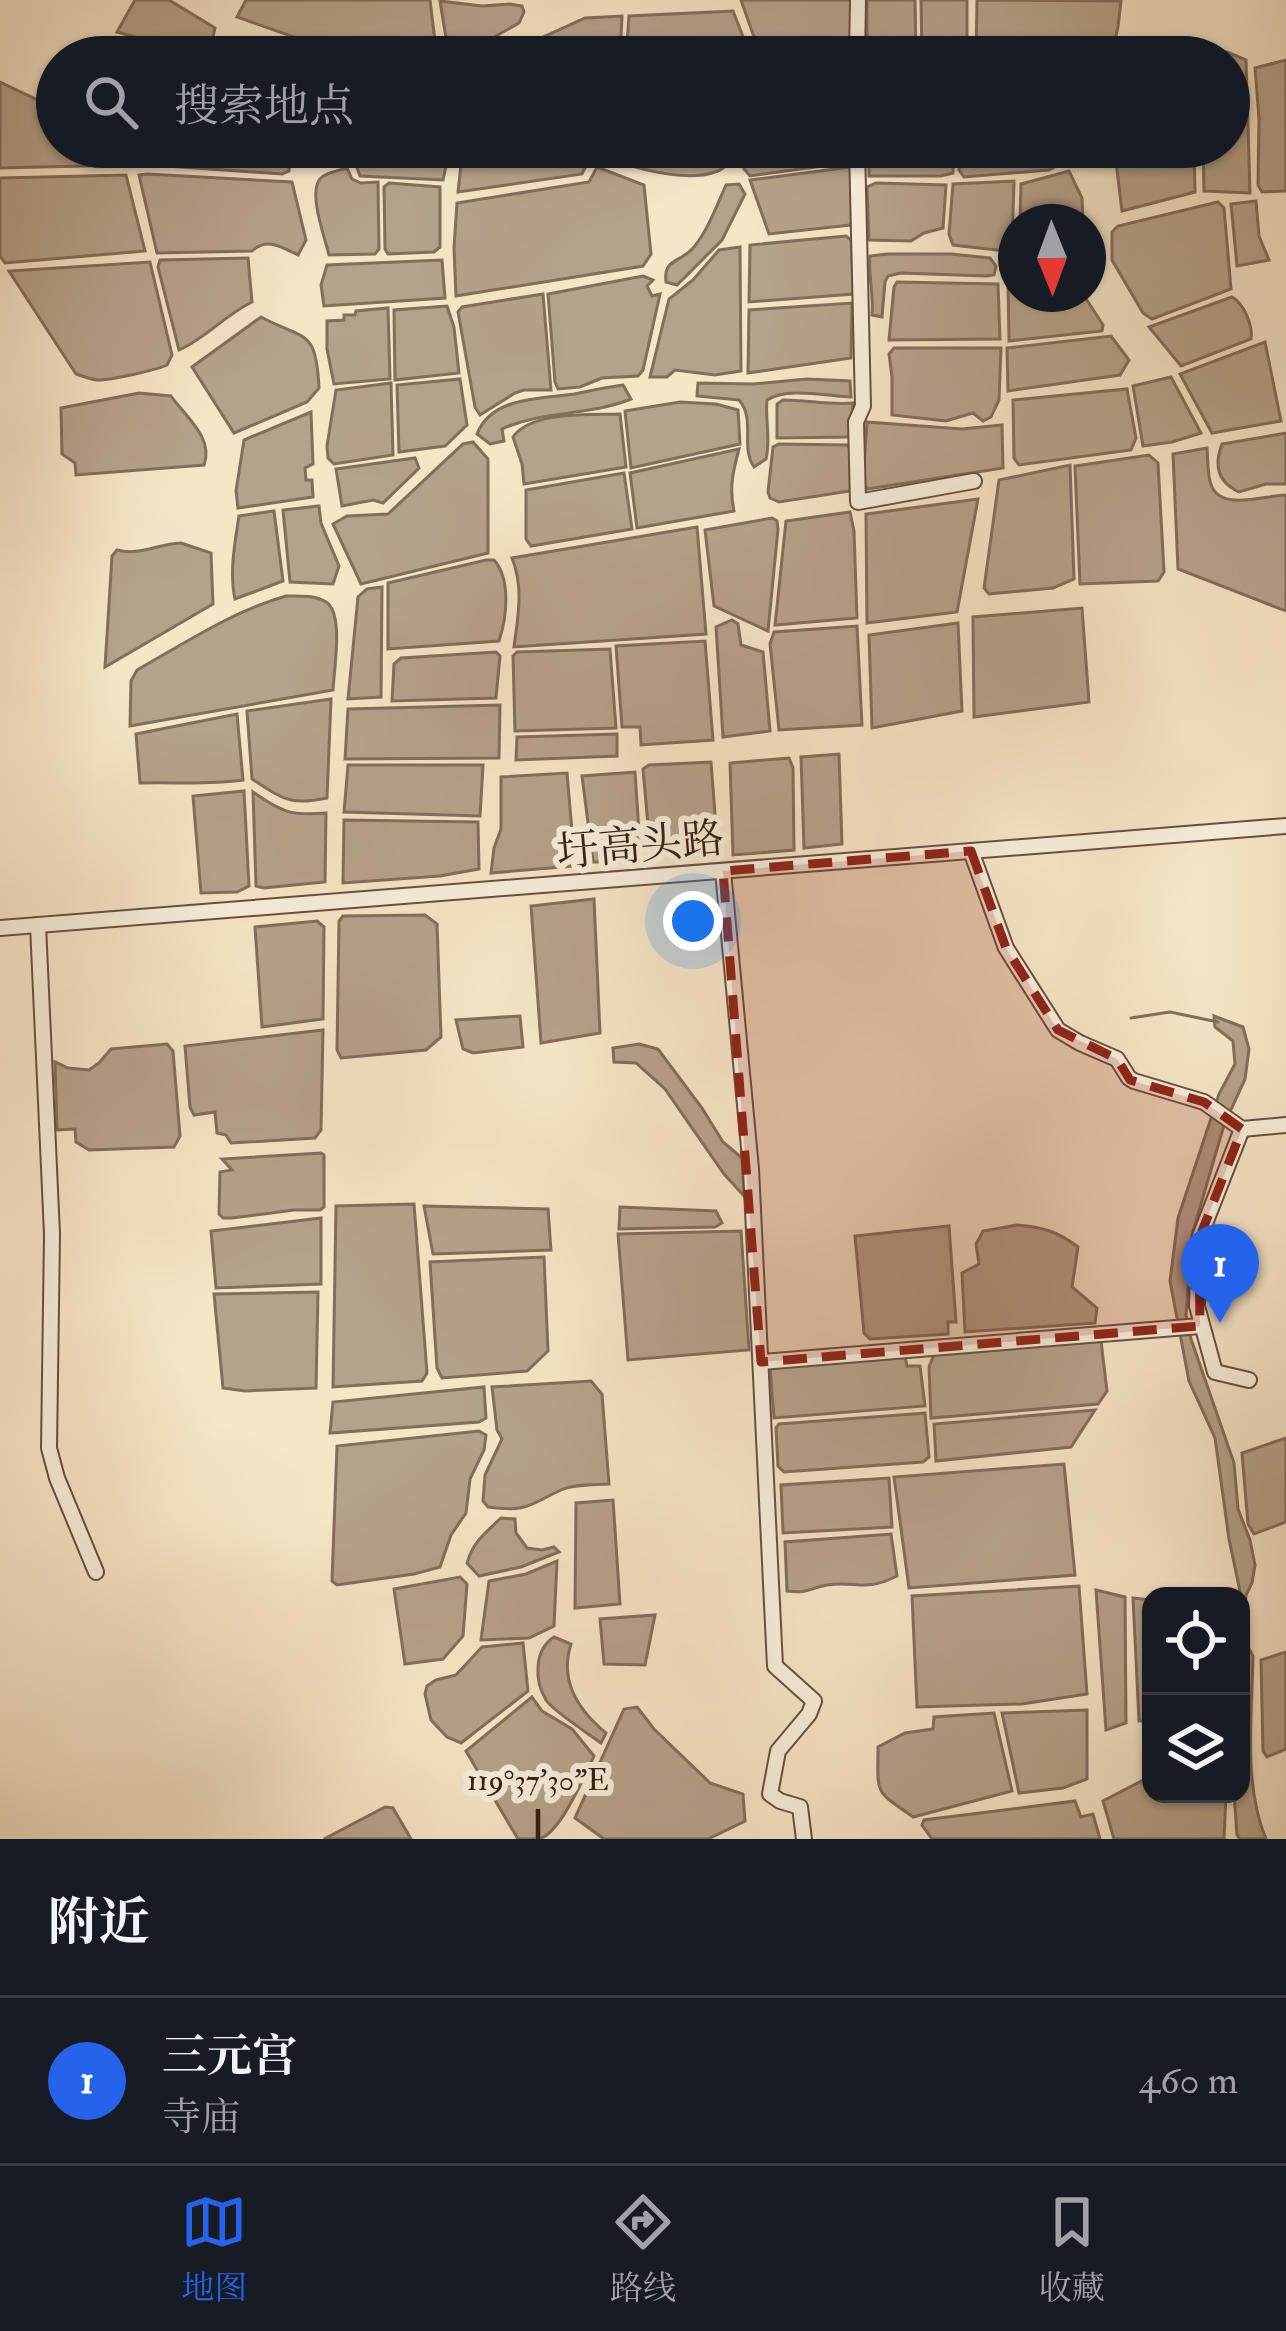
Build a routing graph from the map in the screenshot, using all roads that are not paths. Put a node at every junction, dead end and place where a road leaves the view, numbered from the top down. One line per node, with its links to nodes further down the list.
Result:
1 (858, 0): 2 (street)
2 (857, 36)
3 (857, 168): 4 (street)
4 (974, 481)
5 (1286, 826): 6 (street, 圩高头路)
6 (971, 851): 7 (street, 圩高头路); 10 (street)
7 (723, 871): 8 (street, 圩高头路); 13 (street)
8 (38, 925): 9 (street, 圩高头路); 15 (street)
9 (0, 928)
10 (1237, 1125): 11 (street); 12 (street)
11 (1286, 1125)
12 (1196, 1327): 13 (street); 14 (street)
13 (761, 1362): 16 (street)
14 (1249, 1380)
15 (96, 1572)
16 (804, 1839)

